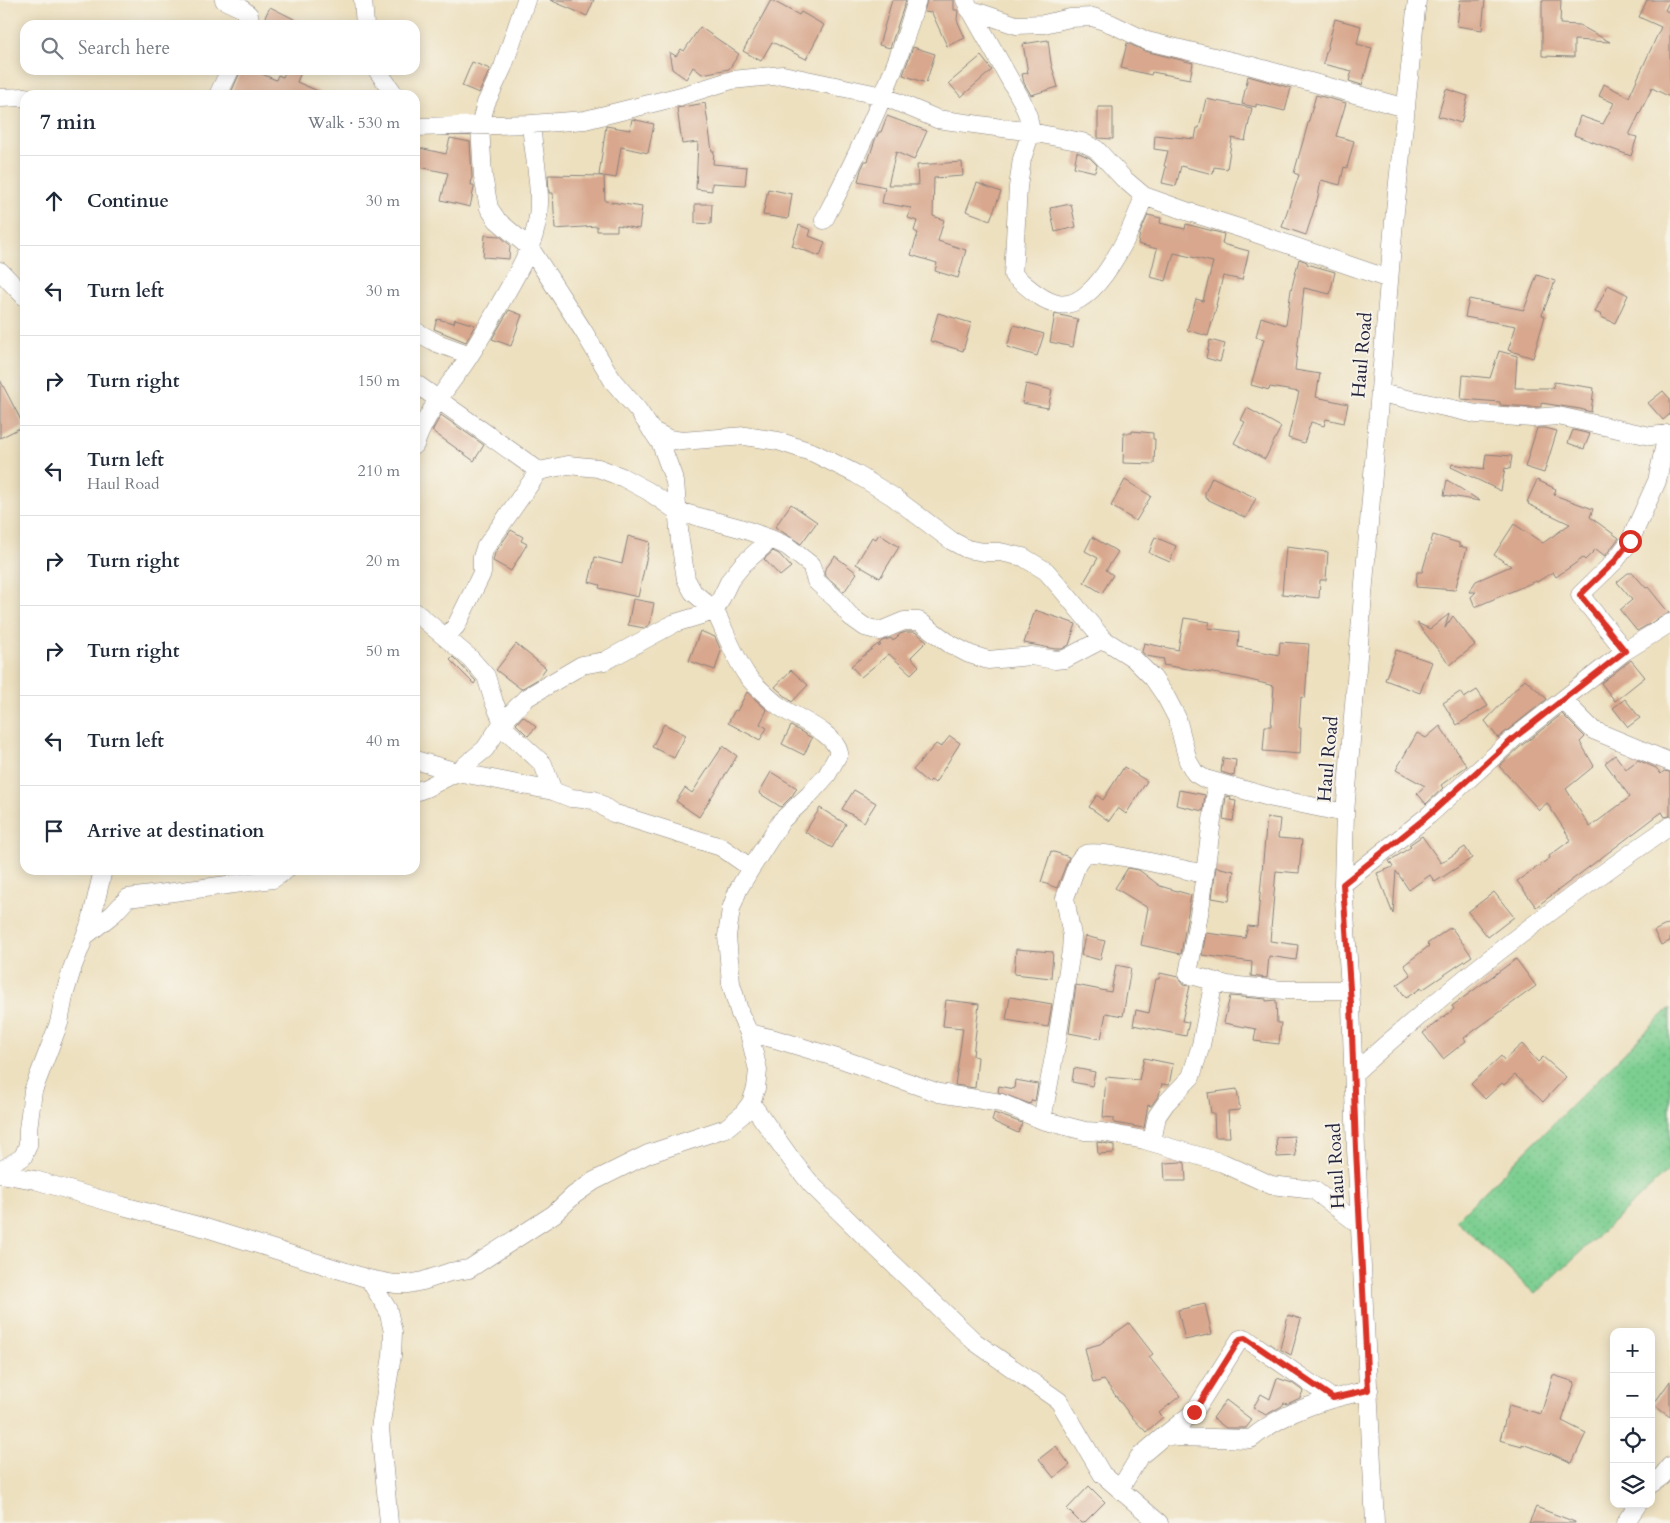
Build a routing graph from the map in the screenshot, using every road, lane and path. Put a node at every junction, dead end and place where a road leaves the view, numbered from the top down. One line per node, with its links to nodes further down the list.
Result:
1 (224, 0): 7 (street)
2 (362, 0): 8 (street)
3 (526, 0): 19 (street)
4 (917, 0): 13 (street)
5 (1417, 0): 16 (street, Haul Road)
6 (967, 4): 16 (street); 20 (street)
7 (250, 20)
8 (364, 20)
9 (228, 75): 11 (street)
10 (381, 75): 12 (street)
11 (220, 90)
12 (391, 90)
13 (883, 96): 17 (street); 20 (street); 22 (street)
14 (20, 97): 15 (street)
15 (0, 98)
16 (1406, 108): 25 (street, Haul Road)
17 (531, 124): 19 (street); 23 (street)
18 (420, 125): 19 (street)
19 (480, 125): 23 (street)
20 (1031, 132): 21 (street); 21 (street)
21 (1144, 196): 25 (street)
22 (824, 220)
23 (530, 248): 28 (street); 32 (street)
24 (0, 271): 26 (street)
25 (1390, 279): 30 (street, Haul Road)
26 (20, 292)
27 (420, 334): 28 (street)
28 (470, 354): 31 (street)
29 (420, 387): 31 (street)
30 (1380, 393): 34 (street); 52 (street, Haul Road)
31 (437, 400): 33 (street); 35 (street)
32 (651, 430): 36 (street); 42 (street)
33 (420, 432)
34 (1669, 434): 43 (street)
35 (539, 471): 36 (street); 41 (street)
36 (677, 511): 37 (street); 38 (street)
37 (772, 539): 38 (street); 42 (street)
38 (715, 611): 45 (street); 54 (street)
39 (420, 616): 41 (street)
40 (1670, 623): 43 (street)
41 (446, 637): 45 (street)
42 (1103, 639): 49 (street)
43 (1625, 651): 44 (street)
44 (1563, 700): 47 (street); 58 (street)
45 (503, 722): 48 (street); 51 (street)
46 (420, 761): 48 (street)
47 (1670, 762)
48 (457, 772): 50 (street); 51 (street)
49 (1218, 783): 52 (street); 55 (street)
50 (420, 790)
51 (553, 790): 54 (street)
52 (1345, 812): 58 (street, Haul Road)
53 (1670, 826): 63 (street)
54 (751, 868): 62 (street)
55 (1205, 874): 60 (street); 65 (street)
56 (102, 875): 59 (street)
57 (279, 875): 59 (street)
58 (1343, 884): 61 (street, Haul Road)
59 (86, 936): 67 (street)
60 (1214, 982): 61 (street); 66 (street)
61 (1350, 990): 63 (street, Haul Road)
62 (749, 1034): 64 (street); 65 (street)
63 (1353, 1074): 68 (street, Haul Road)
64 (751, 1103): 69 (street); 75 (street)
65 (1042, 1120): 66 (street)
66 (1152, 1142): 68 (street)
67 (0, 1173): 69 (street)
68 (1361, 1226): 70 (street, Haul Road)
69 (369, 1279): 77 (street)
70 (1368, 1390): 71 (street); 79 (street, Haul Road)
71 (1333, 1398): 72 (street); 72 (street)
72 (1165, 1435): 75 (street)
73 (1670, 1466): 74 (street)
74 (1655, 1481)
75 (1120, 1489): 78 (street)
76 (1635, 1508): 80 (street)
77 (389, 1523)
78 (1158, 1523)
79 (1375, 1523)
80 (1625, 1523)

